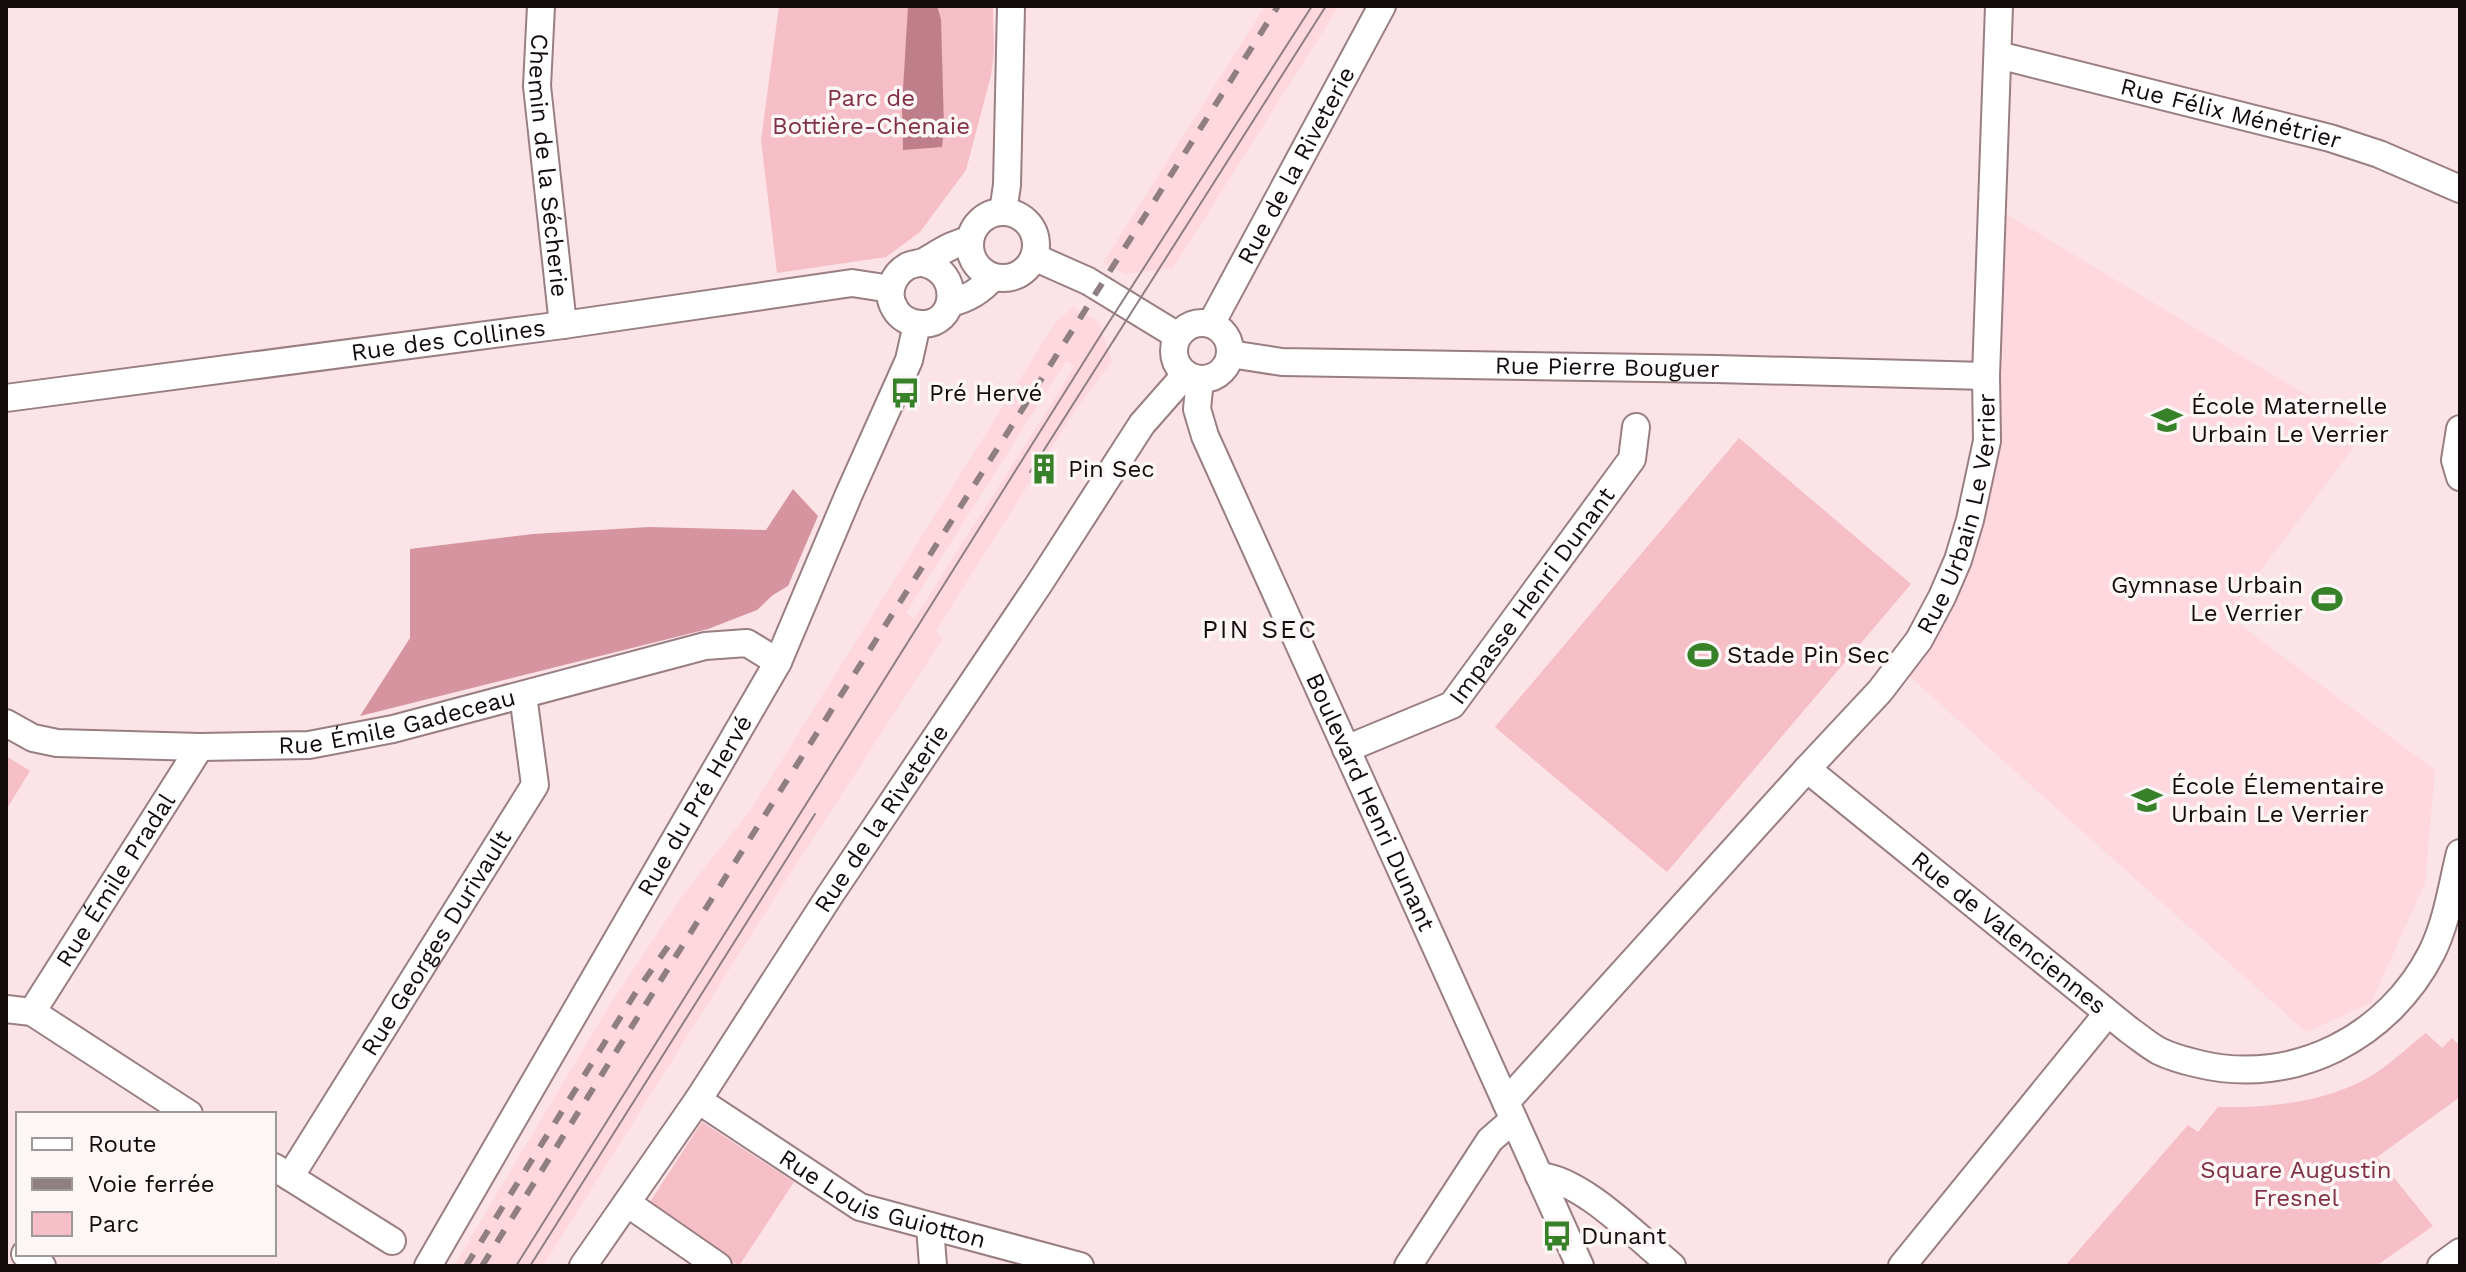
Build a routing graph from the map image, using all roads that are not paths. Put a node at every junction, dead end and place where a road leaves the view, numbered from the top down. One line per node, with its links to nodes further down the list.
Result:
1 (541, 6): 16 (street, Chemin de la Sécherie)
2 (1011, 6): 7 (street)
3 (1382, 6): 15 (street, Rue de la Riveterie)
4 (1999, 6): 5 (street, Rue Urbain Le Verrier)
5 (1998, 55): 6 (street, Rue Félix Ménétrier); 20 (street, Rue Urbain Le Verrier)
6 (2460, 189)
7 (1003, 212): 8 (street); 9 (street)
8 (970, 240): 10 (street); 11 (street)
9 (1034, 257): 11 (street); 17 (street)
10 (923, 263): 12 (street); 13 (street)
11 (993, 277): 13 (street)
12 (891, 289): 14 (street); 16 (street, Rue des Collines)
13 (950, 303): 14 (street)
14 (917, 324): 25 (street, Rue du Pré Hervé)
15 (1211, 324): 17 (street); 18 (street)
16 (563, 325): 21 (street, Rue des Collines)
17 (1178, 336): 19 (street)
18 (1230, 354): 19 (street); 20 (street, Rue Pierre Bouguer)
19 (1193, 376): 29 (street, Boulevard Henri Dunant); 34 (street, Rue de la Riveterie)
20 (1986, 376): 30 (street, Rue Urbain Le Verrier)
21 (6, 398)
22 (1636, 427): 29 (street, Impasse Henri Dunant)
23 (2460, 429): 24 (street)
24 (2460, 477)
25 (778, 662): 26 (street, Rue Émile Gadeceau); 43 (street, Rue du Pré Hervé)
26 (523, 695): 28 (street, Rue Émile Gadeceau); 37 (street, Rue Georges Durivault)
27 (6, 723): 28 (street, Rue Émile Gadeceau)
28 (200, 747): 32 (street, Rue Émile Pradal)
29 (1346, 749): 35 (street, Boulevard Henri Dunant)
30 (1807, 769): 33 (street, Rue de Valenciennes); 35 (street, Rue Urbain Le Verrier)
31 (2460, 853): 33 (street)
32 (19, 1011): 36 (street)
33 (2107, 1014): 51 (street, Rue de Valenciennes)
34 (698, 1100): 39 (street, Rue de la Riveterie); 40 (street, Rue Louis Guiotton)
35 (1509, 1111): 38 (street, Boulevard Henri Dunant); 48 (street, Rue Urbain Le Verrier)
36 (186, 1112)
37 (282, 1172): 41 (street)
38 (1539, 1176): 49 (street, Boulevard Henri Dunant); 50 (street)
39 (627, 1203): 44 (street, Rue de la Riveterie); 45 (street)
40 (930, 1226): 46 (street); 47 (street, Rue Louis Guiotton)
41 (392, 1241)
42 (2460, 1252): 52 (street)
43 (428, 1266)
44 (583, 1266)
45 (718, 1266)
46 (933, 1266)
47 (1080, 1266)
48 (1408, 1266)
49 (1580, 1266)
50 (1672, 1266)
51 (1902, 1266)
52 (2441, 1266)

